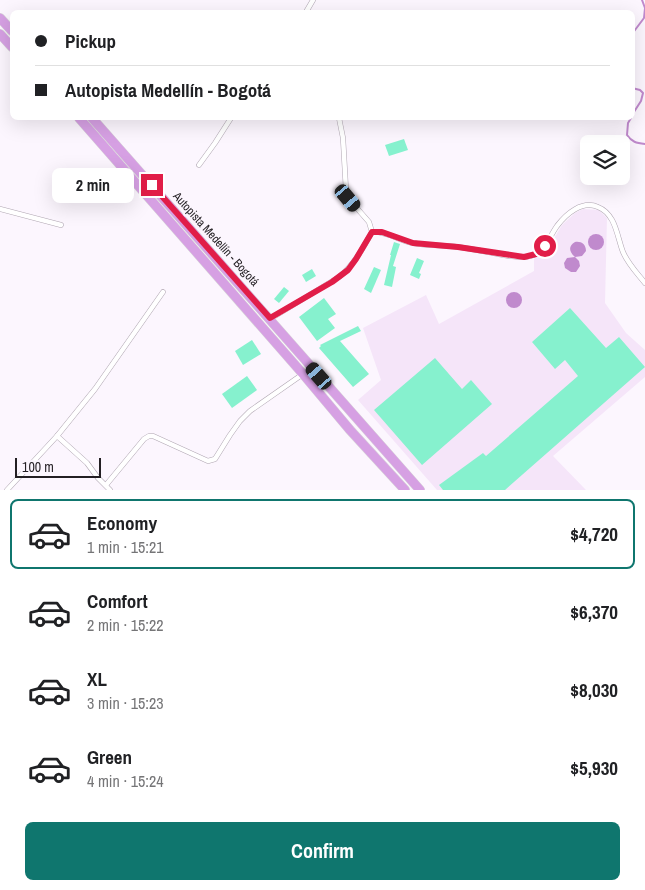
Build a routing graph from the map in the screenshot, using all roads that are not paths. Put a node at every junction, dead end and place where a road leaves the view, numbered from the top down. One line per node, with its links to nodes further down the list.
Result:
1 (0, 18): 2 (highway)
2 (10, 29)
3 (0, 34): 4 (highway)
4 (10, 44)
5 (81, 120): 16 (highway, Autopista Medellín - Bogotá)
6 (94, 120): 15 (highway, Autopista Medellín - Bogotá)
7 (230, 120): 9 (street)
8 (339, 120): 12 (street)
9 (199, 165)
10 (0, 209): 11 (street)
11 (60, 225)
12 (372, 232): 13 (street); 15 (street)
13 (645, 283)
14 (163, 292): 17 (street)
15 (270, 318): 22 (highway, Autopista Medellín - Bogotá)
16 (303, 374): 18 (street); 21 (highway, Autopista Medellín - Bogotá)
17 (57, 436): 18 (street); 19 (street)
18 (106, 485): 20 (street)
19 (7, 490)
20 (110, 490)
21 (405, 490)
22 (420, 490)

